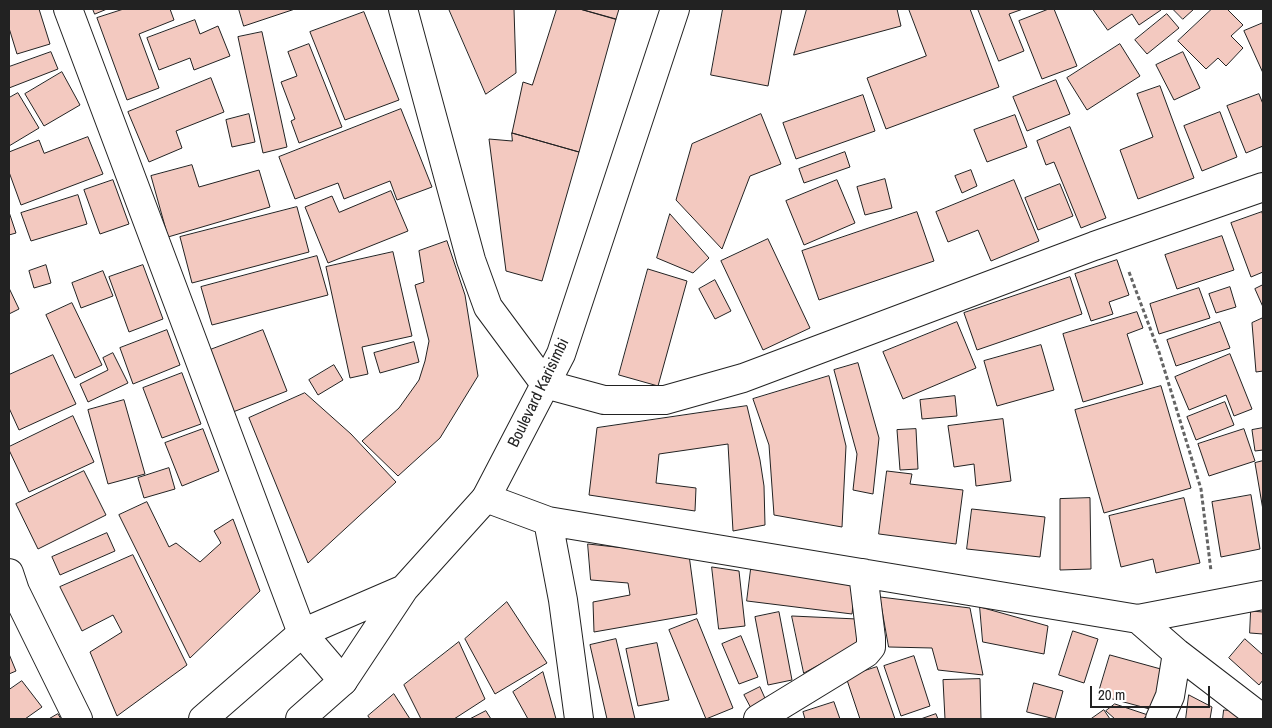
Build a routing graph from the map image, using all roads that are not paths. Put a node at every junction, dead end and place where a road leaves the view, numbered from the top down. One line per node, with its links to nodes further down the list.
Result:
1 (68, 9): 13 (street)
2 (403, 9): 5 (street)
3 (675, 9): 5 (street, Boulevard Karisimbi)
4 (1263, 187): 5 (street)
5 (544, 384): 6 (street, Boulevard Karisimbi)
6 (486, 498): 7 (street); 10 (street, Boulevard Karisimbi)
7 (548, 521): 9 (street); 20 (street)
8 (9, 573): 17 (street)
9 (863, 573): 12 (street); 21 (street)
10 (404, 589): 13 (street); 15 (street, Boulevard Karisimbi)
11 (1263, 595): 12 (street)
12 (1138, 619): 14 (street)
13 (302, 633): 15 (street); 18 (street)
14 (1177, 653): 16 (street); 22 (street)
15 (343, 681): 19 (street, Boulevard Karisimbi)
16 (1263, 718)
17 (78, 719)
18 (203, 719)
19 (300, 719)
20 (579, 719)
21 (758, 719)
22 (1160, 719)

